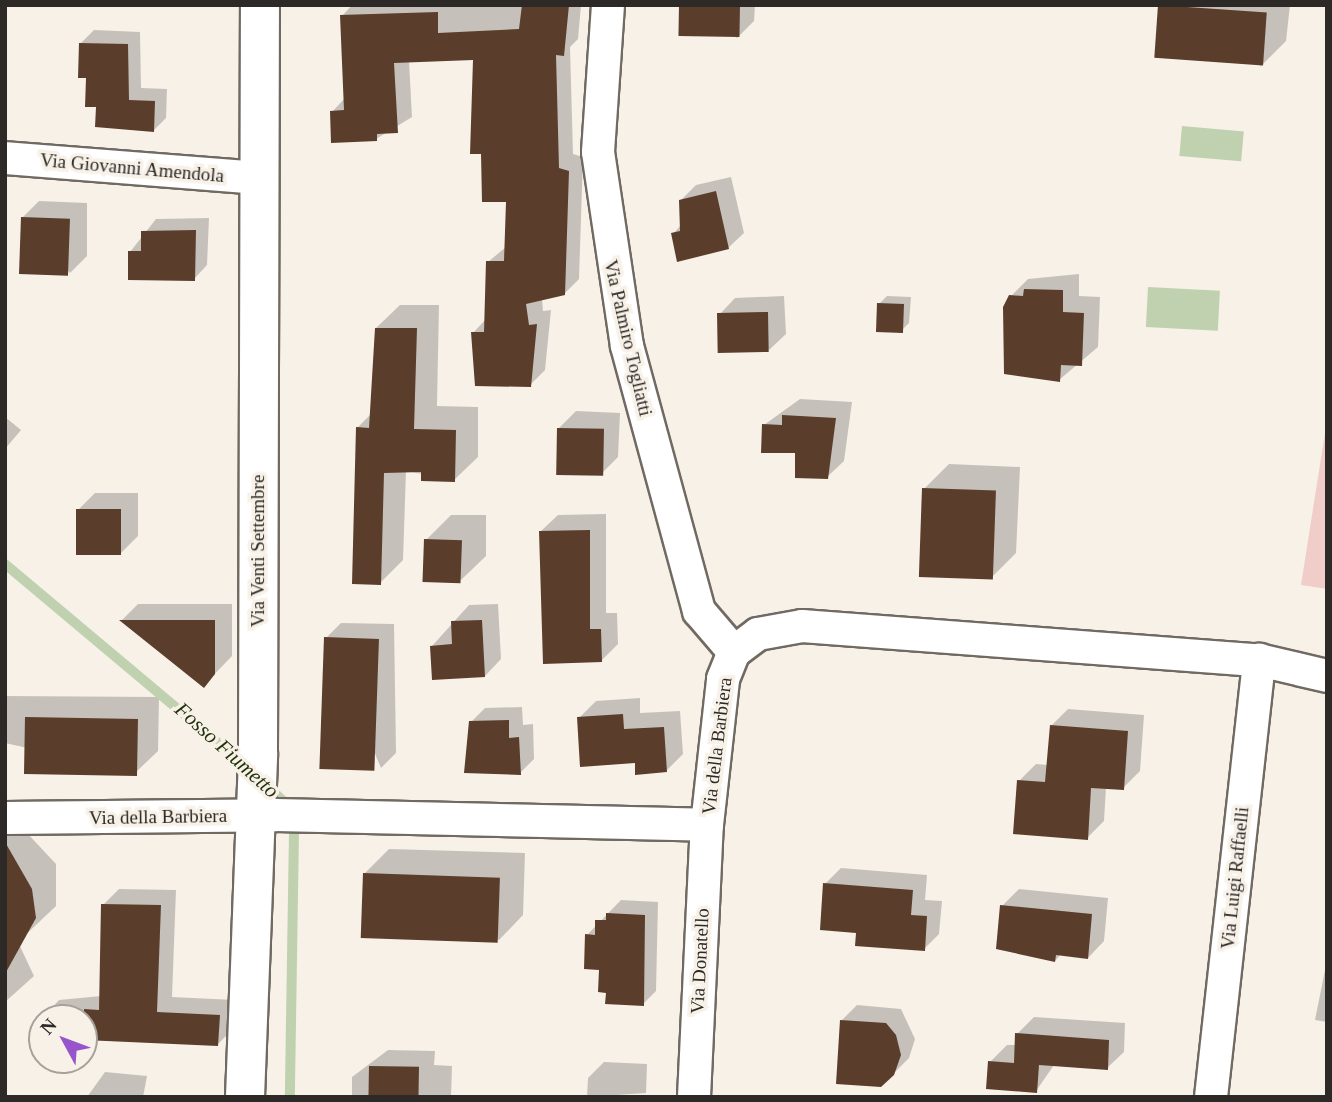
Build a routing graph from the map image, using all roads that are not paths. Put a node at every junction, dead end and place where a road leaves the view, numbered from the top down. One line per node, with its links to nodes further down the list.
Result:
1 (260, 5): 4 (street, Via Venti Settembre)
2 (608, 5): 5 (street, Via Palmiro Togliatti)
3 (5, 158): 4 (street, Via Giovanni Amendola)
4 (259, 178): 8 (street, Via Venti Settembre)
5 (734, 652): 6 (street, Via della Barbiera); 10 (street, Via della Barbiera)
6 (1259, 660): 7 (street, Via della Barbiera); 13 (street, Via Luigi Raffaelli)
7 (1327, 676)
8 (263, 807): 9 (street, Via della Barbiera); 10 (street, Via della Barbiera); 11 (street, Via Venti Settembre)
9 (5, 818)
10 (707, 825): 12 (street, Via Donatello)
11 (245, 1097)
12 (694, 1097)
13 (1211, 1097)

